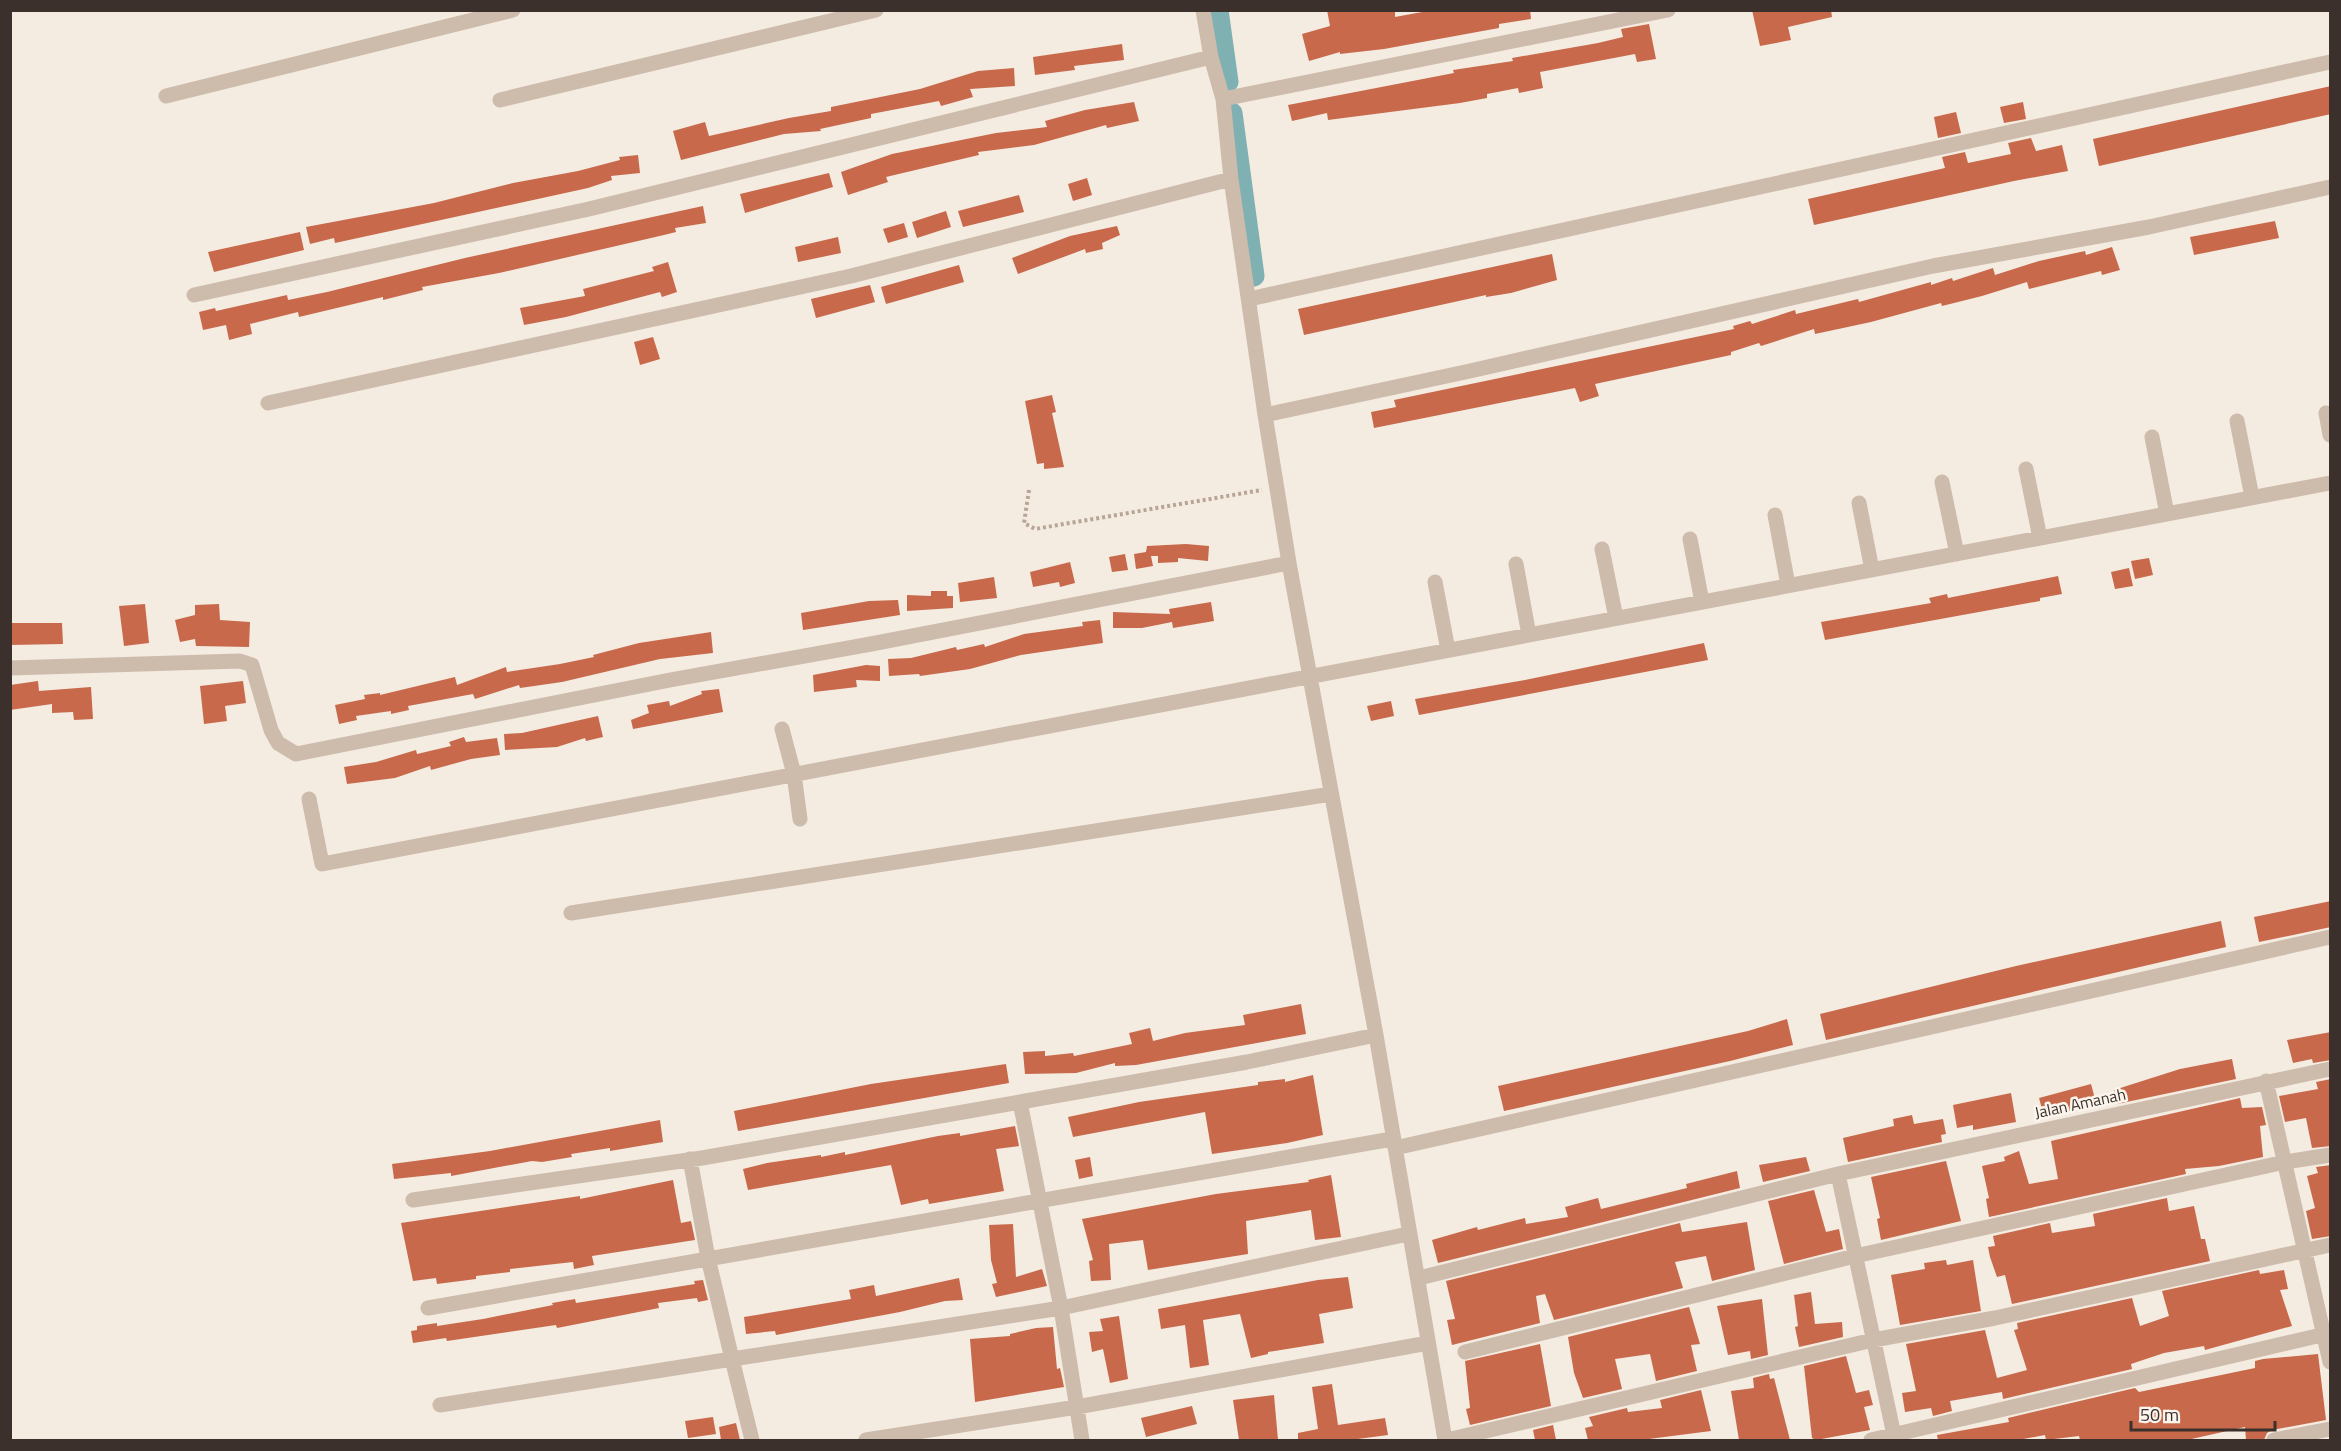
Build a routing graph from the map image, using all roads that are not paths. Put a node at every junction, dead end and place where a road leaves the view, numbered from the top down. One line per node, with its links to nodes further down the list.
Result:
1 (513, 10): 7 (street)
2 (876, 10): 9 (street)
3 (1203, 10): 5 (street)
4 (1668, 10): 8 (street)
5 (1211, 57): 8 (street); 12 (street)
6 (2331, 62): 13 (street)
7 (166, 96)
8 (1223, 99): 10 (street)
9 (500, 100)
10 (1231, 179): 13 (street); 14 (street)
11 (2331, 188): 16 (street)
12 (194, 295)
13 (1249, 298): 16 (street)
14 (267, 403)
15 (2326, 413): 18 (street)
16 (1264, 415): 31 (street)
17 (2237, 421): 23 (street)
18 (2331, 435)
19 (2152, 437): 26 (street)
20 (2026, 469): 27 (street)
21 (1942, 482): 30 (street)
22 (2331, 483): 23 (street)
23 (2252, 498): 26 (street)
24 (1859, 503): 33 (street)
25 (1775, 514): 35 (street)
26 (2167, 514): 27 (street)
27 (2040, 538): 30 (street)
28 (1690, 539): 36 (street)
29 (1602, 549): 37 (street)
30 (1957, 554): 33 (street)
31 (1289, 563): 40 (street); 41 (street)
32 (1516, 564): 38 (street)
33 (1872, 570): 35 (street)
34 (1435, 582): 39 (street)
35 (1788, 585): 36 (street)
36 (1702, 602): 37 (street)
37 (1616, 618): 38 (street)
38 (1529, 635): 39 (street)
39 (1448, 650): 41 (street)
40 (10, 668)
41 (1311, 676): 43 (street); 44 (street)
42 (782, 729): 43 (street)
43 (794, 774): 45 (street); 46 (street)
44 (1331, 795): 47 (street); 49 (street)
45 (309, 799)
46 (800, 819)
47 (571, 913)
48 (2331, 937): 53 (street)
49 (1376, 1035): 52 (street); 53 (street)
50 (2331, 1069): 51 (street, Jalan Amanah)
51 (2266, 1081): 56 (street); 57 (street, Jalan Amanah)
52 (1020, 1102): 55 (street); 59 (street)
53 (1394, 1143): 59 (street); 60 (street)
54 (2331, 1155): 56 (street)
55 (690, 1159): 58 (street); 64 (street)
56 (2284, 1162): 62 (street); 63 (street)
57 (1838, 1174): 63 (street); 65 (street, Jalan Amanah)
58 (413, 1200)
59 (1040, 1200): 64 (street); 67 (street)
60 (1408, 1234): 65 (street); 67 (street)
61 (2331, 1245): 62 (street)
62 (2305, 1250): 68 (street); 69 (street)
63 (1855, 1256): 69 (street); 71 (street)
64 (708, 1258): 66 (street); 72 (street)
65 (1419, 1278): 70 (street)
66 (428, 1308)
67 (1061, 1308): 72 (street); 75 (street)
68 (2327, 1333): 73 (street); 77 (street)
69 (1873, 1340): 77 (street); 81 (street)
70 (1428, 1343): 75 (street); 81 (street)
71 (1465, 1352)
72 (732, 1359): 74 (street); 78 (street)
73 (2331, 1362)
74 (440, 1405)
75 (1077, 1407): 79 (street); 80 (street)
76 (2331, 1429): 83 (street)
77 (1894, 1438): 82 (street)
78 (752, 1440)
79 (866, 1440)
80 (1082, 1440)
81 (1446, 1440)
82 (1871, 1440)
83 (2274, 1440)

